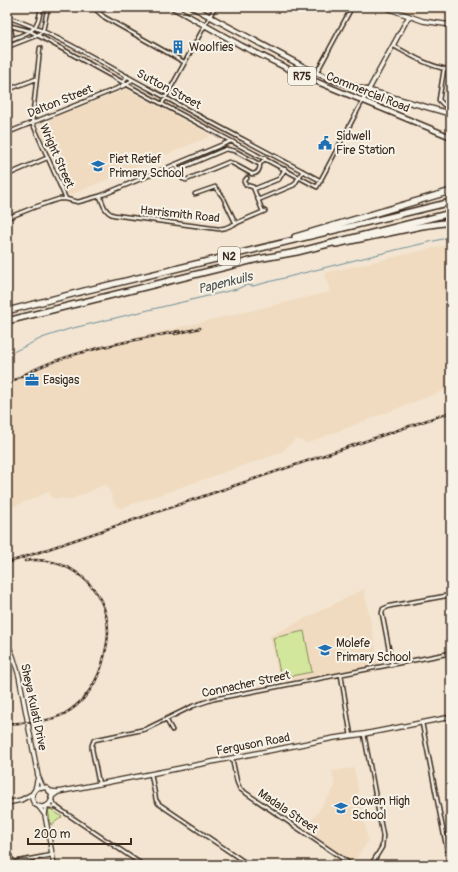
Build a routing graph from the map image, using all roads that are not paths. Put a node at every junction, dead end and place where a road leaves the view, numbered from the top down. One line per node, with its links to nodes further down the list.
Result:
1 (42, 7): 15 (street)
2 (48, 7): 16 (street)
3 (93, 7): 23 (street)
4 (172, 7): 13 (main road, Commercial Road / R75)
5 (192, 7): 11 (main road, Commercial Road / R75)
6 (215, 7): 11 (street)
7 (352, 7): 26 (street)
8 (384, 7): 9 (street)
9 (409, 16): 14 (street); 20 (street)
10 (7, 17): 15 (street, Sutton Street)
11 (210, 17): 13 (street); 26 (main road, Commercial Road / R75)
12 (8, 25): 17 (street, Sutton Street); 19 (street)
13 (206, 25): 23 (street); 36 (main road, Commercial Road / R75)
14 (451, 25)
15 (36, 27): 16 (street, Sutton Street); 17 (street)
16 (43, 30): 18 (street); 27 (street, Sutton Street)
17 (30, 31): 18 (street, Sutton Street); 19 (street)
18 (38, 35): 21 (street); 30 (street, Sutton Street)
19 (8, 40)
20 (394, 46): 24 (street); 34 (street)
21 (7, 48)
22 (40, 48): 28 (street, Wright Street)
23 (184, 62): 35 (street)
24 (444, 69): 25 (street); 38 (street)
25 (451, 70)
26 (316, 73): 34 (main road, Commercial Road / R75)
27 (127, 76): 29 (street, Sutton Street); 30 (street, Dalton Street)
28 (36, 79): 33 (street); 40 (street, Wright Street)
29 (132, 80): 31 (street, Dalton Street); 35 (street, Sutton Street)
30 (124, 82): 31 (street, Sutton Street); 32 (street, Dalton Street)
31 (128, 84): 32 (street, Dalton Street); 37 (street, Sutton Street)
32 (120, 87): 40 (street, Dalton Street)
33 (7, 90)
34 (369, 91): 36 (street); 39 (main road, Commercial Road / R75)
35 (165, 98): 37 (street); 41 (street, Sutton Street)
36 (362, 102): 44 (main road, Commercial Road / R75); 58 (street)
37 (162, 104): 43 (street, Sutton Street)
38 (451, 107)
39 (451, 114)
40 (32, 122): 42 (street, Dalton Street); 48 (street, Wright Street)
41 (218, 125): 43 (street); 46 (street, Sutton Street)
42 (7, 132)
43 (215, 132): 45 (street, Sutton Street)
44 (451, 137)
45 (231, 140): 47 (street, Sutton Street); 50 (street)
46 (247, 140): 47 (street); 54 (street, Sutton Street)
47 (243, 147): 49 (street, Sutton Street)
48 (48, 158): 55 (street); 63 (street, Wright Street)
49 (264, 158): 51 (street); 53 (street, Sutton Street)
50 (176, 164): 52 (street); 62 (street)
51 (260, 164): 52 (street); 52 (street)
52 (179, 169)
53 (285, 170): 56 (street, Sutton Street); 59 (street)
54 (303, 171): 56 (street); 58 (street, Sutton Street)
55 (7, 175)
56 (300, 177): 58 (street, Sutton Street); 64 (street)
57 (248, 178): 59 (street)
58 (321, 181)
59 (254, 189): 64 (street)
60 (451, 191): 70 (highway)
61 (195, 194): 69 (street)
62 (100, 196): 63 (street); 69 (street, Harrismith Road)
63 (66, 199): 67 (street)
64 (258, 200): 69 (street, Harrismith Road)
65 (451, 202): 70 (highway, N2)
66 (451, 213): 71 (highway, N2)
67 (7, 218)
68 (451, 222): 71 (highway)
69 (236, 224)
70 (258, 249): 72 (highway, N2)
71 (296, 252): 73 (highway, N2)
72 (7, 311)
73 (7, 321)
74 (451, 594): 77 (street)
75 (7, 643): 87 (street, Sheya Kulati Drive)
76 (451, 654): 77 (street, Connacher Street)
77 (392, 665): 78 (street, Connacher Street)
78 (341, 675): 80 (street, Connacher Street); 84 (street)
79 (451, 717): 81 (street, Ferguson Road)
80 (166, 719): 82 (street); 88 (street, Connacher Street)
81 (422, 723): 83 (street, Ferguson Road); 103 (street)
82 (172, 730)
83 (364, 734): 84 (street, Ferguson Road); 108 (street)
84 (351, 736): 85 (street, Ferguson Road)
85 (232, 758): 86 (street, Ferguson Road); 107 (street, Madala Street)
86 (151, 774): 88 (street, Ferguson Road); 106 (street)
87 (38, 776): 89 (street, Sheya Kulati Drive); 92 (street, Sheya Kulati Drive)
88 (99, 784): 91 (street, Ferguson Road)
89 (43, 788): 90 (street); 92 (street)
90 (49, 791): 91 (street, Ferguson Road); 93 (street)
91 (58, 792): 93 (street, Ferguson Road)
92 (33, 793): 94 (street); 95 (street)
93 (51, 799): 97 (street); 99 (street)
94 (21, 800): 95 (street); 96 (street)
95 (33, 802): 98 (street)
96 (7, 803)
97 (46, 806): 98 (street); 99 (street); 100 (street)
98 (39, 807): 100 (street)
99 (56, 807): 105 (street)
100 (45, 815): 101 (street)
101 (52, 855): 102 (street); 104 (street)
102 (7, 856)
103 (451, 860)
104 (54, 865)
105 (143, 865)
106 (249, 865)
107 (352, 865)
108 (371, 865)

